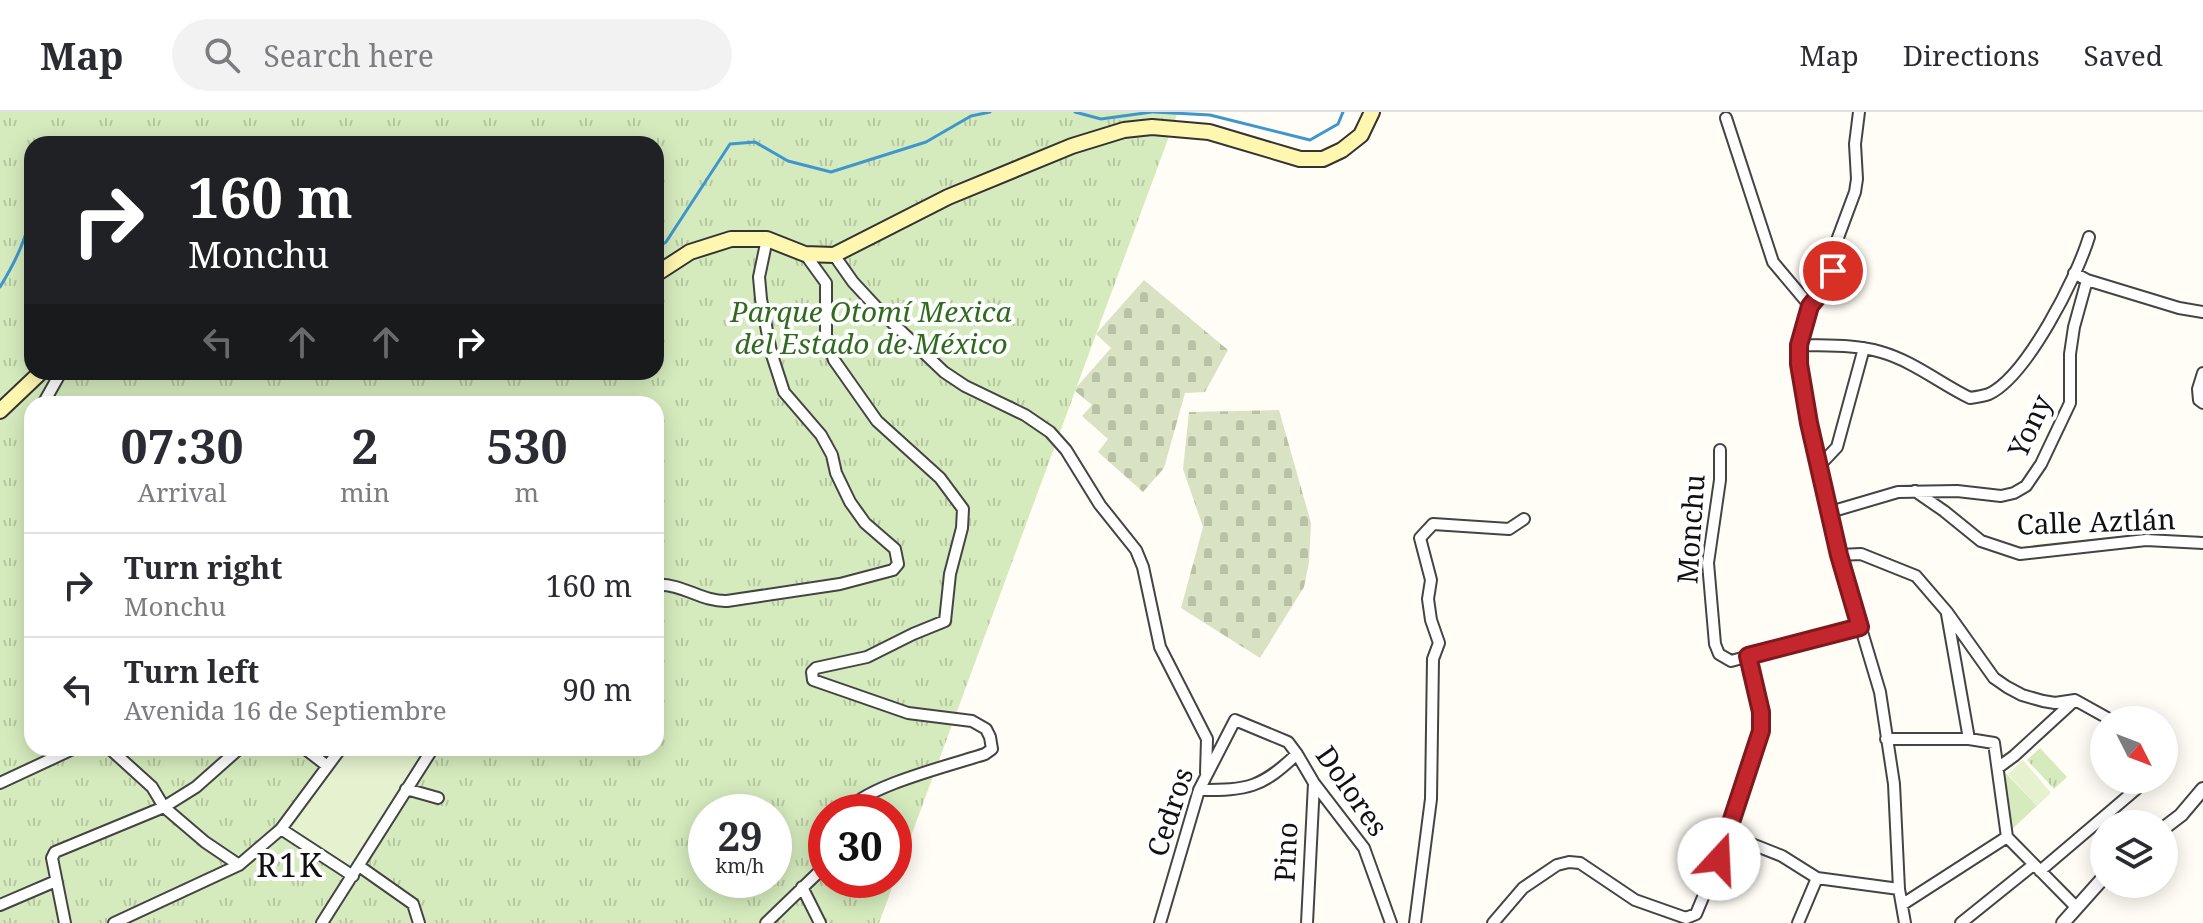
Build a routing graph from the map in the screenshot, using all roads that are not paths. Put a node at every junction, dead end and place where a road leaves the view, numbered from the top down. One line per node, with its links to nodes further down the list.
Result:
1 (1372, 112): 7 (main road)
2 (1859, 112): 11 (street)
3 (1726, 118): 11 (street)
4 (2089, 237): 9 (street)
5 (767, 239): 6 (main road); 8 (main road); 26 (street)
6 (805, 254): 7 (main road); 50 (street)
7 (834, 255): 44 (street)
8 (664, 269)
9 (2074, 273): 10 (street); 14 (street)
10 (2087, 280): 12 (street); 21 (street, Yony)
11 (1810, 306): 13 (street)
12 (2203, 312)
13 (1799, 345): 14 (street); 20 (street)
14 (1864, 348): 20 (street)
15 (2203, 373): 17 (street)
16 (33, 380): 18 (main road)
17 (2203, 403)
18 (0, 411)
19 (1720, 450): 29 (street, Monchu)
20 (1820, 465): 22 (street)
21 (1913, 490): 22 (street, Yony); 24 (street, Calle Aztlán)
22 (1830, 512): 25 (street)
23 (1524, 519): 80 (street)
24 (2203, 543)
25 (1839, 555): 27 (street); 28 (street)
26 (664, 586)
27 (1947, 612): 30 (street); 34 (street)
28 (1860, 627): 29 (street); 33 (street)
29 (1748, 656): 56 (street)
30 (2075, 700): 31 (street); 43 (street)
31 (2090, 708)
32 (1235, 720): 35 (street, Dolores); 44 (street, Cedros)
33 (1886, 739): 34 (street); 66 (street)
34 (1969, 739): 43 (street)
35 (1297, 754): 46 (street, Dolores); 49 (street)
36 (58, 756): 45 (street)
37 (118, 756): 53 (street)
38 (223, 756): 53 (street)
39 (314, 756): 42 (street)
40 (334, 756): 42 (street)
41 (428, 756): 47 (street)
42 (326, 765): 55 (street)
43 (1999, 767): 57 (street)
44 (1206, 773): 49 (street, Cedros)
45 (0, 783)
46 (1314, 783): 78 (street, Pino); 79 (street, Dolores)
47 (406, 789): 52 (street); 59 (street)
48 (2203, 789): 54 (street)
49 (1199, 790): 77 (street, Cedros)
50 (871, 794)
51 (2129, 794): 60 (street)
52 (438, 798)
53 (164, 807): 58 (street); 63 (street)
54 (2178, 817)
55 (281, 829): 58 (street); 61 (street)
56 (1729, 835): 62 (street); 81 (street)
57 (2007, 837): 60 (street); 68 (street)
58 (239, 865): 72 (street)
59 (359, 866): 61 (street); 74 (street)
60 (2036, 868): 70 (street); 84 (street)
61 (353, 876): 73 (street)
62 (1817, 878): 66 (street); 82 (street)
63 (56, 881): 69 (street); 71 (street)
64 (808, 882): 65 (street)
65 (802, 887): 75 (street); 76 (street)
66 (1899, 889): 68 (street)
67 (2090, 892): 70 (street)
68 (1903, 904): 83 (street)
69 (0, 905)
70 (2076, 907): 85 (street)
71 (65, 923)
72 (114, 923)
73 (322, 923)
74 (419, 923)
75 (766, 923)
76 (820, 923)
77 (1160, 923)
78 (1307, 923)
79 (1391, 923)
80 (1415, 923)
81 (1493, 923)
82 (1798, 923)
83 (1905, 923)
84 (1961, 923)
85 (2063, 923)

